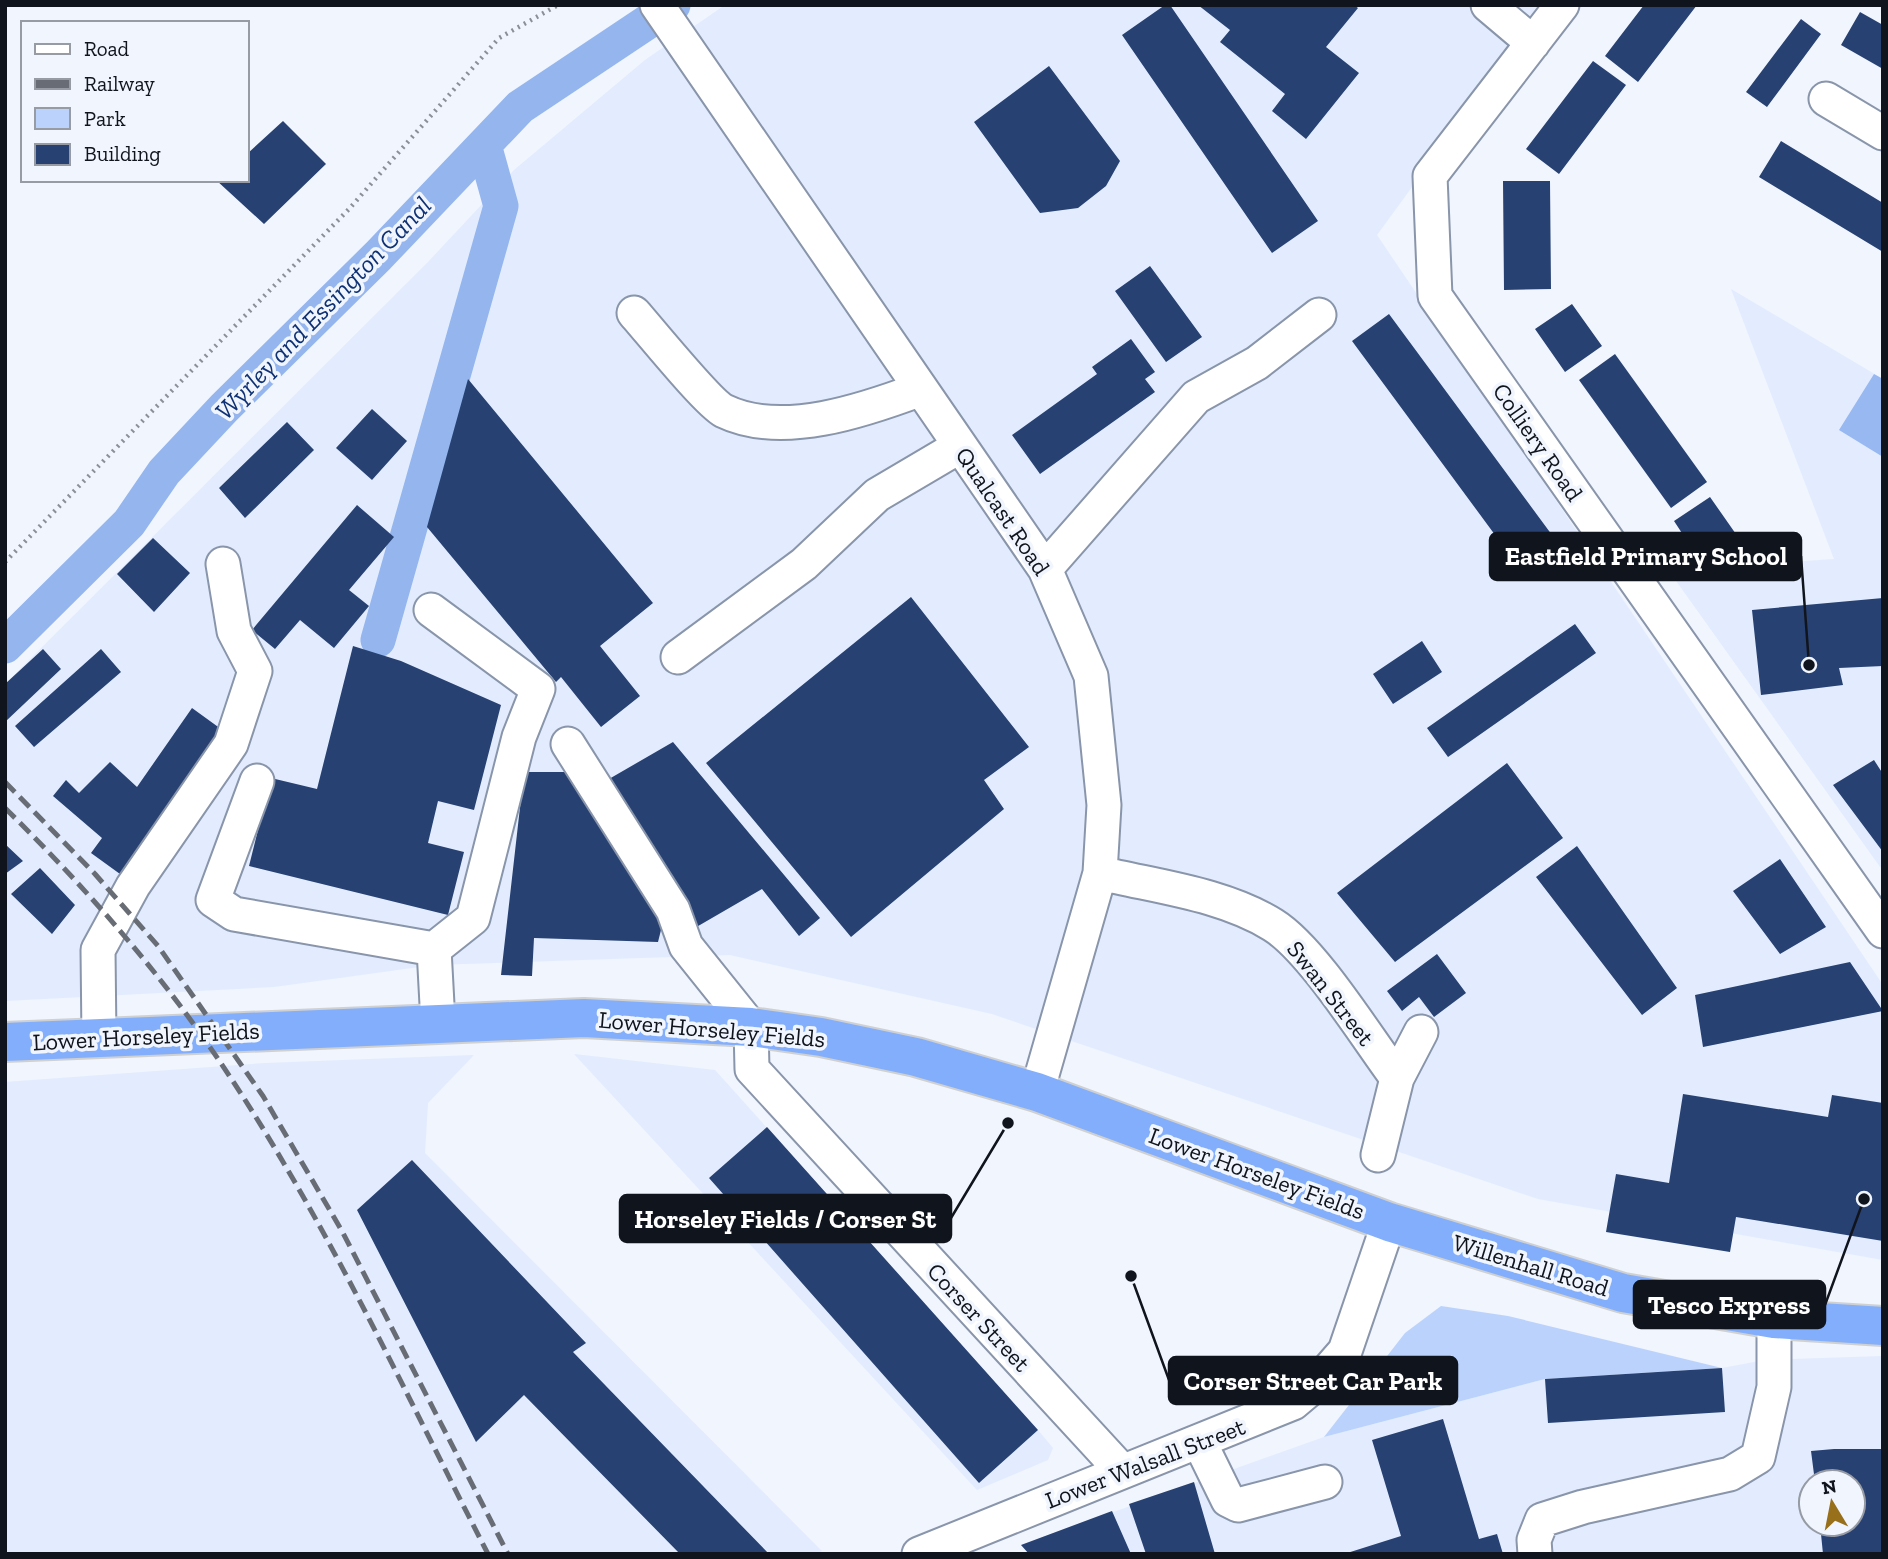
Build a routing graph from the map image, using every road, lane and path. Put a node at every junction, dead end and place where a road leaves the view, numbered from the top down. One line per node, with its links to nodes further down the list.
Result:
1 (558, 5): 12 (path)
2 (657, 5): 10 (street, Qualcast Road)
3 (1488, 5): 5 (street)
4 (1562, 5): 5 (street, Colliery Road)
5 (1533, 43): 20 (street, Colliery Road)
6 (1826, 99): 7 (street)
7 (1883, 133)
8 (634, 313): 10 (street)
9 (1319, 315): 14 (street)
10 (921, 389): 11 (street, Qualcast Road)
11 (960, 446): 14 (street, Qualcast Road); 16 (street)
12 (5, 562)
13 (223, 564): 25 (street)
14 (1045, 569): 19 (street, Qualcast Road)
15 (431, 610): 21 (street)
16 (678, 657)
17 (568, 744): 23 (street)
18 (257, 781): 21 (street)
19 (1100, 873): 27 (street, Swan Street); 28 (street, Qualcast Road)
20 (1883, 930)
21 (434, 949): 22 (street)
22 (438, 1023): 23 (highway, Lower Horseley Fields); 25 (highway, Lower Horseley Fields)
23 (751, 1027): 28 (highway, Lower Horseley Fields); 34 (street, Corser Street)
24 (1421, 1032): 27 (street)
25 (99, 1038): 26 (highway, Lower Horseley Fields)
26 (5, 1042)
27 (1397, 1078): 29 (street)
28 (1037, 1091): 30 (highway, Lower Horseley Fields)
29 (1378, 1155)
30 (1389, 1222): 31 (highway, Willenhall Road); 33 (street, Lower Walsall Street)
31 (1774, 1319): 32 (highway, Willenhall Road); 37 (street)
32 (1883, 1326)
33 (1200, 1443): 34 (street, Lower Walsall Street); 35 (street)
34 (1122, 1471): 36 (street, Lower Walsall Street)
35 (1325, 1482)
36 (919, 1554)
37 (1535, 1554)

